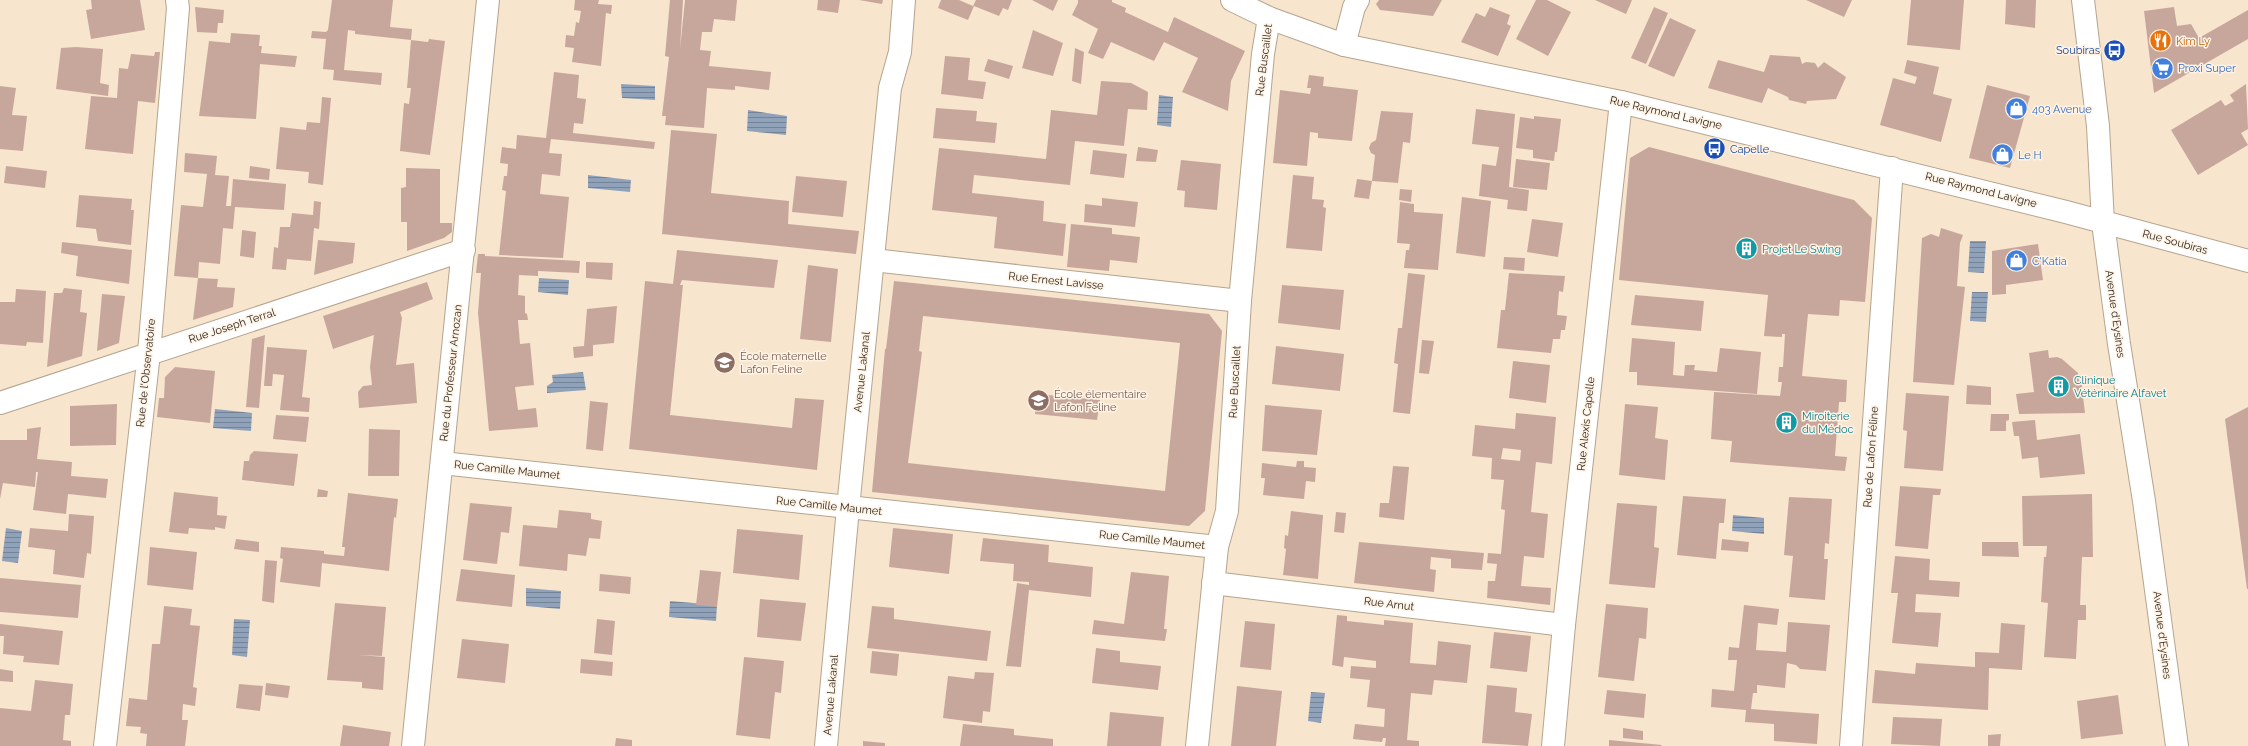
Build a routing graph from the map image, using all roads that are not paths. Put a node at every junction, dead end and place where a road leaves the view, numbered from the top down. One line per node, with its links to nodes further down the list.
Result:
1 (177, 0): 16 (street, Rue de l'Observatoire)
2 (488, 0): 12 (street, Rue du Professeur Arnozan)
3 (904, 0): 13 (street, Avenue Lakanal)
4 (1232, 0): 7 (street, Rue Raymond Lavigne)
5 (1358, 0): 8 (street)
6 (2083, 0): 11 (street, Avenue d'Eysines)
7 (1269, 18): 8 (street, Rue Raymond Lavigne); 15 (street, Rue Buscaillet)
8 (1344, 45): 9 (street, Rue Raymond Lavigne)
9 (1620, 102): 10 (street, Rue Raymond Lavigne); 22 (street, Rue Alexis Capelle)
10 (1892, 168): 11 (street, Rue Raymond Lavigne); 28 (street, Rue de Lafon Féline)
11 (2103, 223): 14 (street, Rue Soubiras); 29 (street, Avenue d'Eysines)
12 (464, 250): 16 (street, Rue Joseph Terral); 18 (street, Rue du Professeur Arnozan)
13 (873, 260): 15 (street, Rue Ernest Lavisse); 19 (street, Avenue Lakanal)
14 (2248, 261)
15 (1240, 301): 20 (street, Rue Buscaillet)
16 (149, 353): 17 (street, Rue Joseph Terral); 23 (street, Rue de l'Observatoire)
17 (0, 403)
18 (442, 463): 19 (street, Rue Camille Maumet); 24 (street, Rue du Professeur Arnozan)
19 (848, 508): 20 (street, Rue Camille Maumet); 25 (street, Avenue Lakanal)
20 (1217, 547): 21 (street, Rue Buscaillet)
21 (1213, 583): 22 (street, Rue Arnut); 26 (street, Rue Buscaillet)
22 (1564, 625): 27 (street, Rue Alexis Capelle)
23 (105, 746)
24 (413, 746)
25 (826, 746)
26 (1197, 746)
27 (1553, 746)
28 (1851, 746)
29 (2176, 746)

